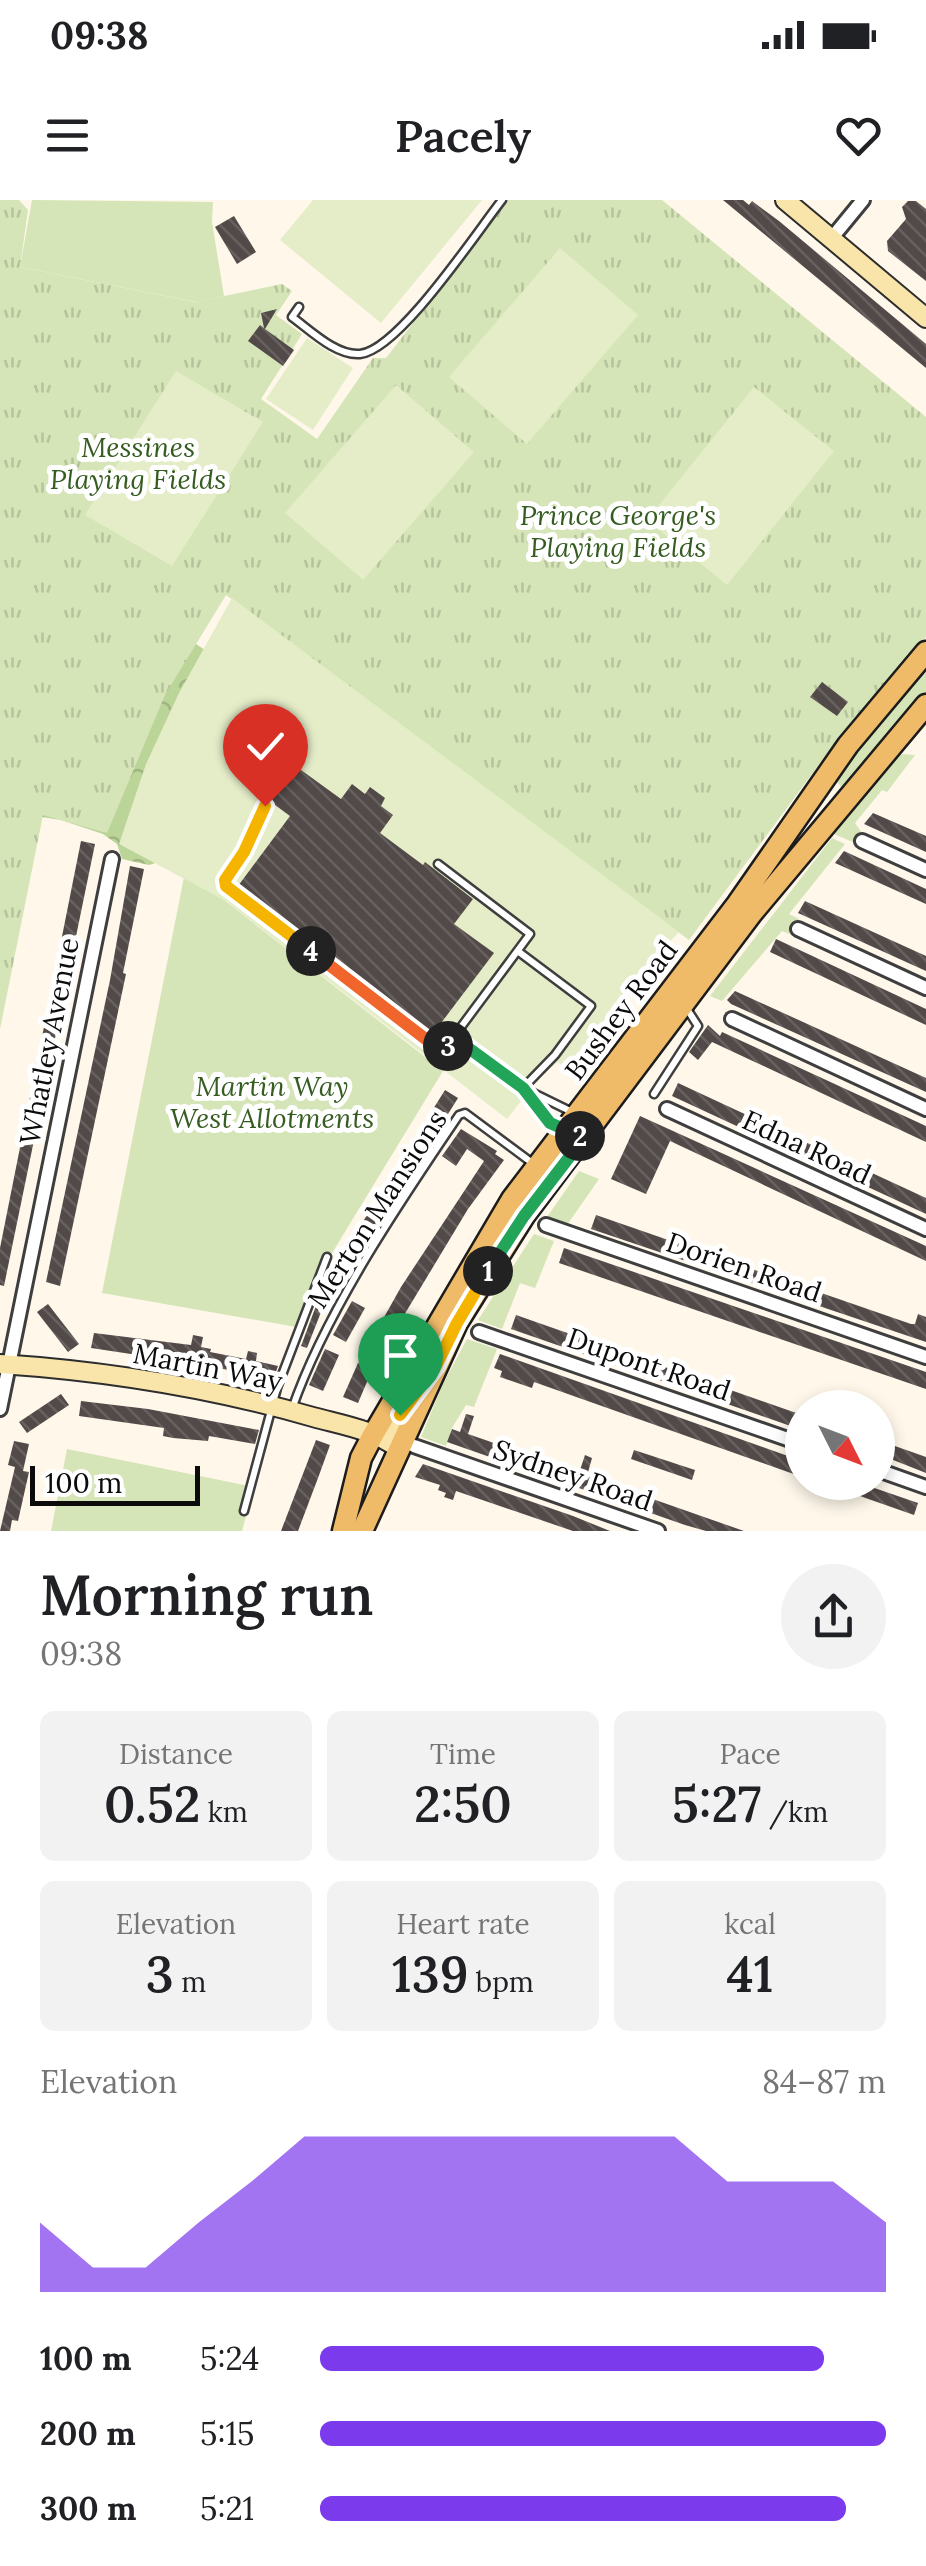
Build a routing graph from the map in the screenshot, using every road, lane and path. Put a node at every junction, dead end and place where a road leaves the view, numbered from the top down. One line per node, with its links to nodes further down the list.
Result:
1 (502, 200): 5 (lane)
2 (785, 200): 4 (main road)
3 (863, 200): 4 (street)
4 (831, 239): 6 (main road)
5 (299, 307)
6 (926, 318)
7 (926, 652): 9 (main road, Bushey Road)
8 (926, 705): 10 (main road, Bushey Road)
9 (821, 782): 10 (main road); 26 (main road, Bushey Road)
10 (848, 800): 19 (main road, Bushey Road)
11 (265, 806): 21 (lane)
12 (862, 840): 15 (street)
13 (112, 858): 33 (street, Whatley Avenue)
14 (438, 864): 17 (lane)
15 (926, 870)
16 (798, 928): 18 (street)
17 (519, 952): 21 (lane); 22 (lane)
18 (926, 988)
19 (684, 1004): 23 (lane); 26 (main road, Bushey Road)
20 (732, 1018): 25 (street)
21 (459, 1041): 22 (lane)
22 (523, 1088): 26 (lane); 26 (lane)
23 (654, 1094)
24 (668, 1109): 29 (street, Edna Road)
25 (926, 1110)
26 (575, 1127): 27 (main road, Bushey Road); 34 (main road, Bushey Road)
27 (536, 1166): 35 (lane, Merton Mansions); 37 (main road, Bushey Road)
28 (546, 1225): 32 (street, Dorien Road)
29 (926, 1230)
30 (327, 1256): 35 (lane)
31 (480, 1332): 38 (street, Dupont Road)
32 (926, 1357)
33 (5, 1365): 35 (main road, Martin Way); 36 (street, Whatley Avenue)
34 (436, 1366): 37 (main road, Bushey Road); 39 (main road, Bushey Road)
35 (282, 1408): 37 (main road, Martin Way); 42 (lane)
36 (0, 1409)
37 (376, 1435): 39 (main road, Martin Way); 43 (main road, Bushey Road)
38 (785, 1438)
39 (407, 1447): 44 (main road, Bushey Road); 45 (street, Sydney Road)
40 (895, 1476): 41 (street)
41 (926, 1487)
42 (244, 1511)
43 (343, 1531)
44 (362, 1531)
45 (658, 1531)

